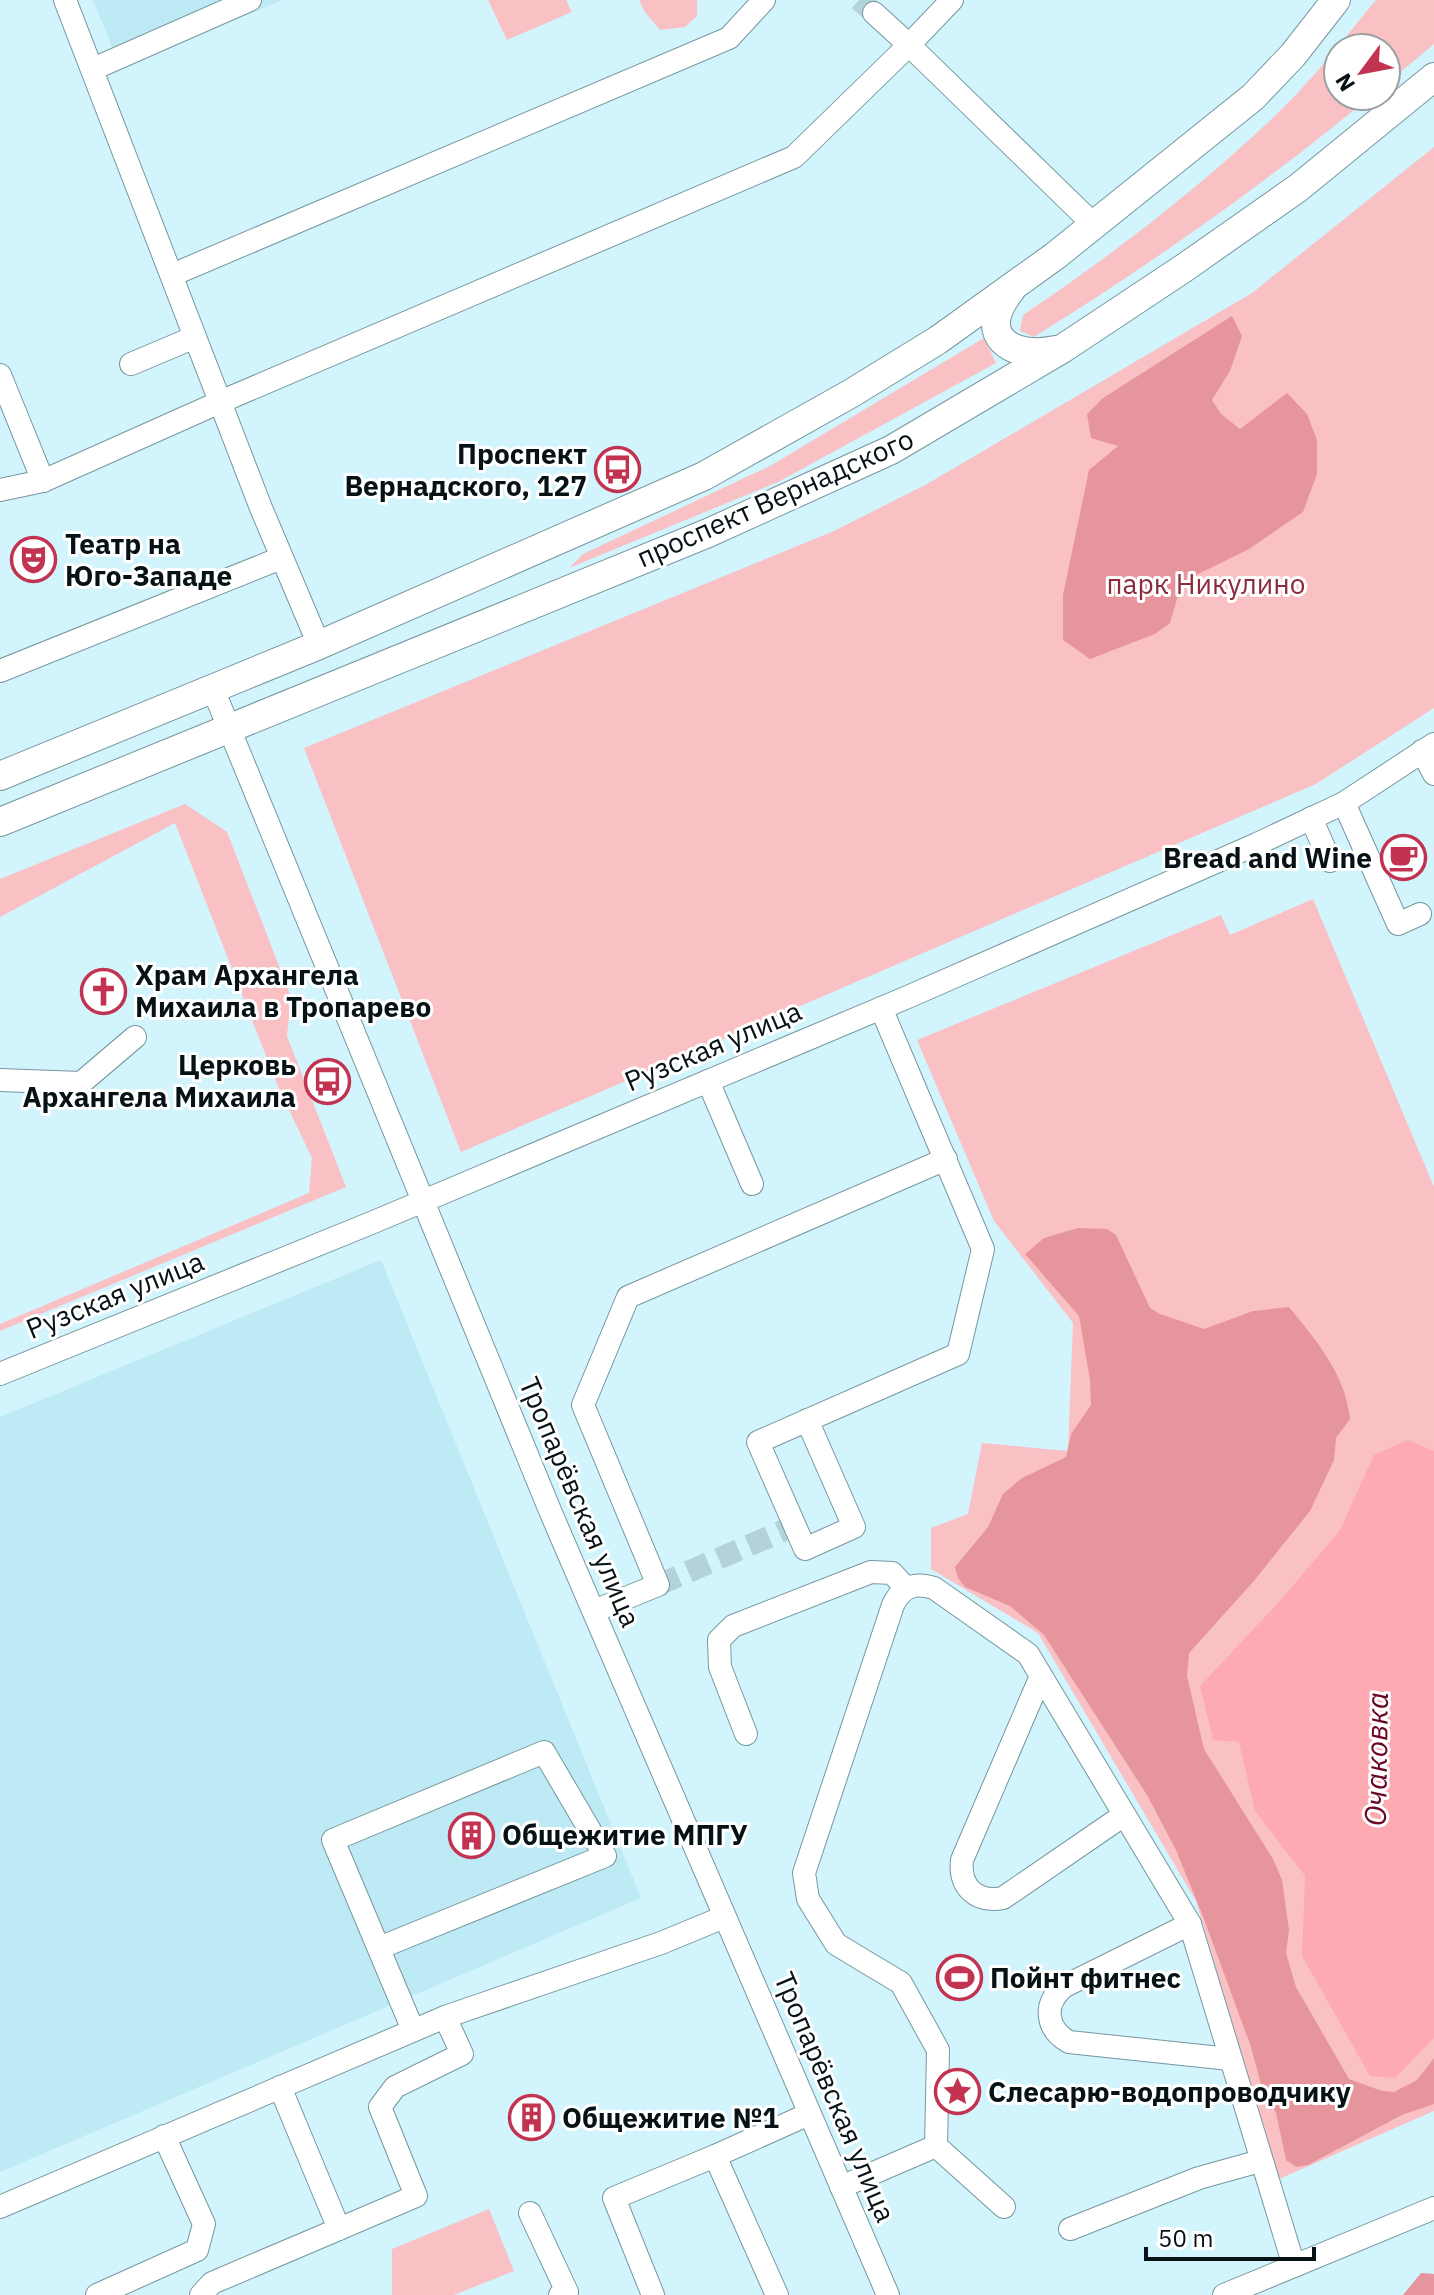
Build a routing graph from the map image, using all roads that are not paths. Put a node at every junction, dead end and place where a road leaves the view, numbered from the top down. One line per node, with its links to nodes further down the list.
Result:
1 (65, 0): 8 (street)
2 (250, 0): 8 (street)
3 (764, 0): 11 (street)
4 (952, 0): 7 (street)
5 (1336, 0): 10 (main road, проспект Вернадского)
6 (874, 13): 7 (street)
7 (909, 45): 10 (street); 17 (street)
8 (93, 69): 11 (street)
9 (1434, 77): 14 (main road, проспект Вернадского)
10 (1094, 225): 12 (main road, проспект Вернадского)
11 (172, 275): 13 (street)
12 (1017, 284): 14 (main road); 21 (main road, проспект Вернадского)
13 (195, 337): 15 (street); 17 (street)
14 (1062, 349): 24 (main road, проспект Вернадского)
15 (131, 364)
16 (0, 375): 18 (street)
17 (220, 402): 18 (street); 20 (street)
18 (43, 481): 19 (street)
19 (0, 490)
20 (281, 558): 21 (street); 22 (street)
21 (319, 645): 23 (main road, проспект Вернадского)
22 (0, 671)
23 (213, 689): 24 (street); 27 (main road, проспект Вернадского)
24 (228, 727): 30 (main road, проспект Вернадского); 39 (street, Тропарёвская улица)
25 (1428, 748): 26 (street); 28 (street, Рузская улица)
26 (1434, 774)
27 (0, 776)
28 (1344, 803): 29 (street, Рузская улица); 32 (street)
29 (1311, 818): 31 (street); 33 (street, Рузская улица)
30 (0, 822)
31 (1330, 861)
32 (1420, 914)
33 (881, 1008): 36 (street, Рузская улица); 37 (street)
34 (135, 1037): 35 (street)
35 (0, 1080)
36 (708, 1081): 38 (street); 39 (street, Рузская улица)
37 (946, 1159): 41 (street); 43 (street)
38 (752, 1184)
39 (423, 1201): 40 (street, Рузская улица); 43 (street, Тропарёвская улица)
40 (0, 1374)
41 (807, 1420): 41 (street)
42 (906, 1588): 44 (street); 45 (street); 56 (street)
43 (594, 1611): 47 (street, Тропарёвская улица)
44 (1041, 1676): 46 (street); 46 (street)
45 (746, 1734)
46 (1124, 1815): 48 (street)
47 (724, 1917): 50 (street); 54 (street, Тропарёвская улица)
48 (1190, 1924): 52 (street); 52 (street)
49 (379, 1948): 49 (street); 51 (street)
50 (445, 2017): 51 (street); 64 (street)
51 (413, 2030): 53 (street)
52 (1230, 2059): 58 (street)
53 (280, 2087): 55 (street); 64 (street)
54 (809, 2114): 57 (street); 59 (street, Тропарёвская улица)
55 (164, 2136): 60 (street); 67 (street)
56 (936, 2146): 59 (street); 61 (street)
57 (715, 2156): 70 (street); 71 (street)
58 (1260, 2161): 65 (street); 66 (street)
59 (841, 2187): 72 (street, Тропарёвская улица)
60 (0, 2207)
61 (1004, 2207)
62 (1434, 2208): 66 (street)
63 (530, 2213): 69 (street)
64 (339, 2229): 68 (street)
65 (1070, 2229)
66 (1294, 2266): 73 (street)
67 (97, 2295)
68 (201, 2295)
69 (560, 2295)
70 (653, 2295)
71 (777, 2295)
72 (888, 2295)
73 (1224, 2295)

